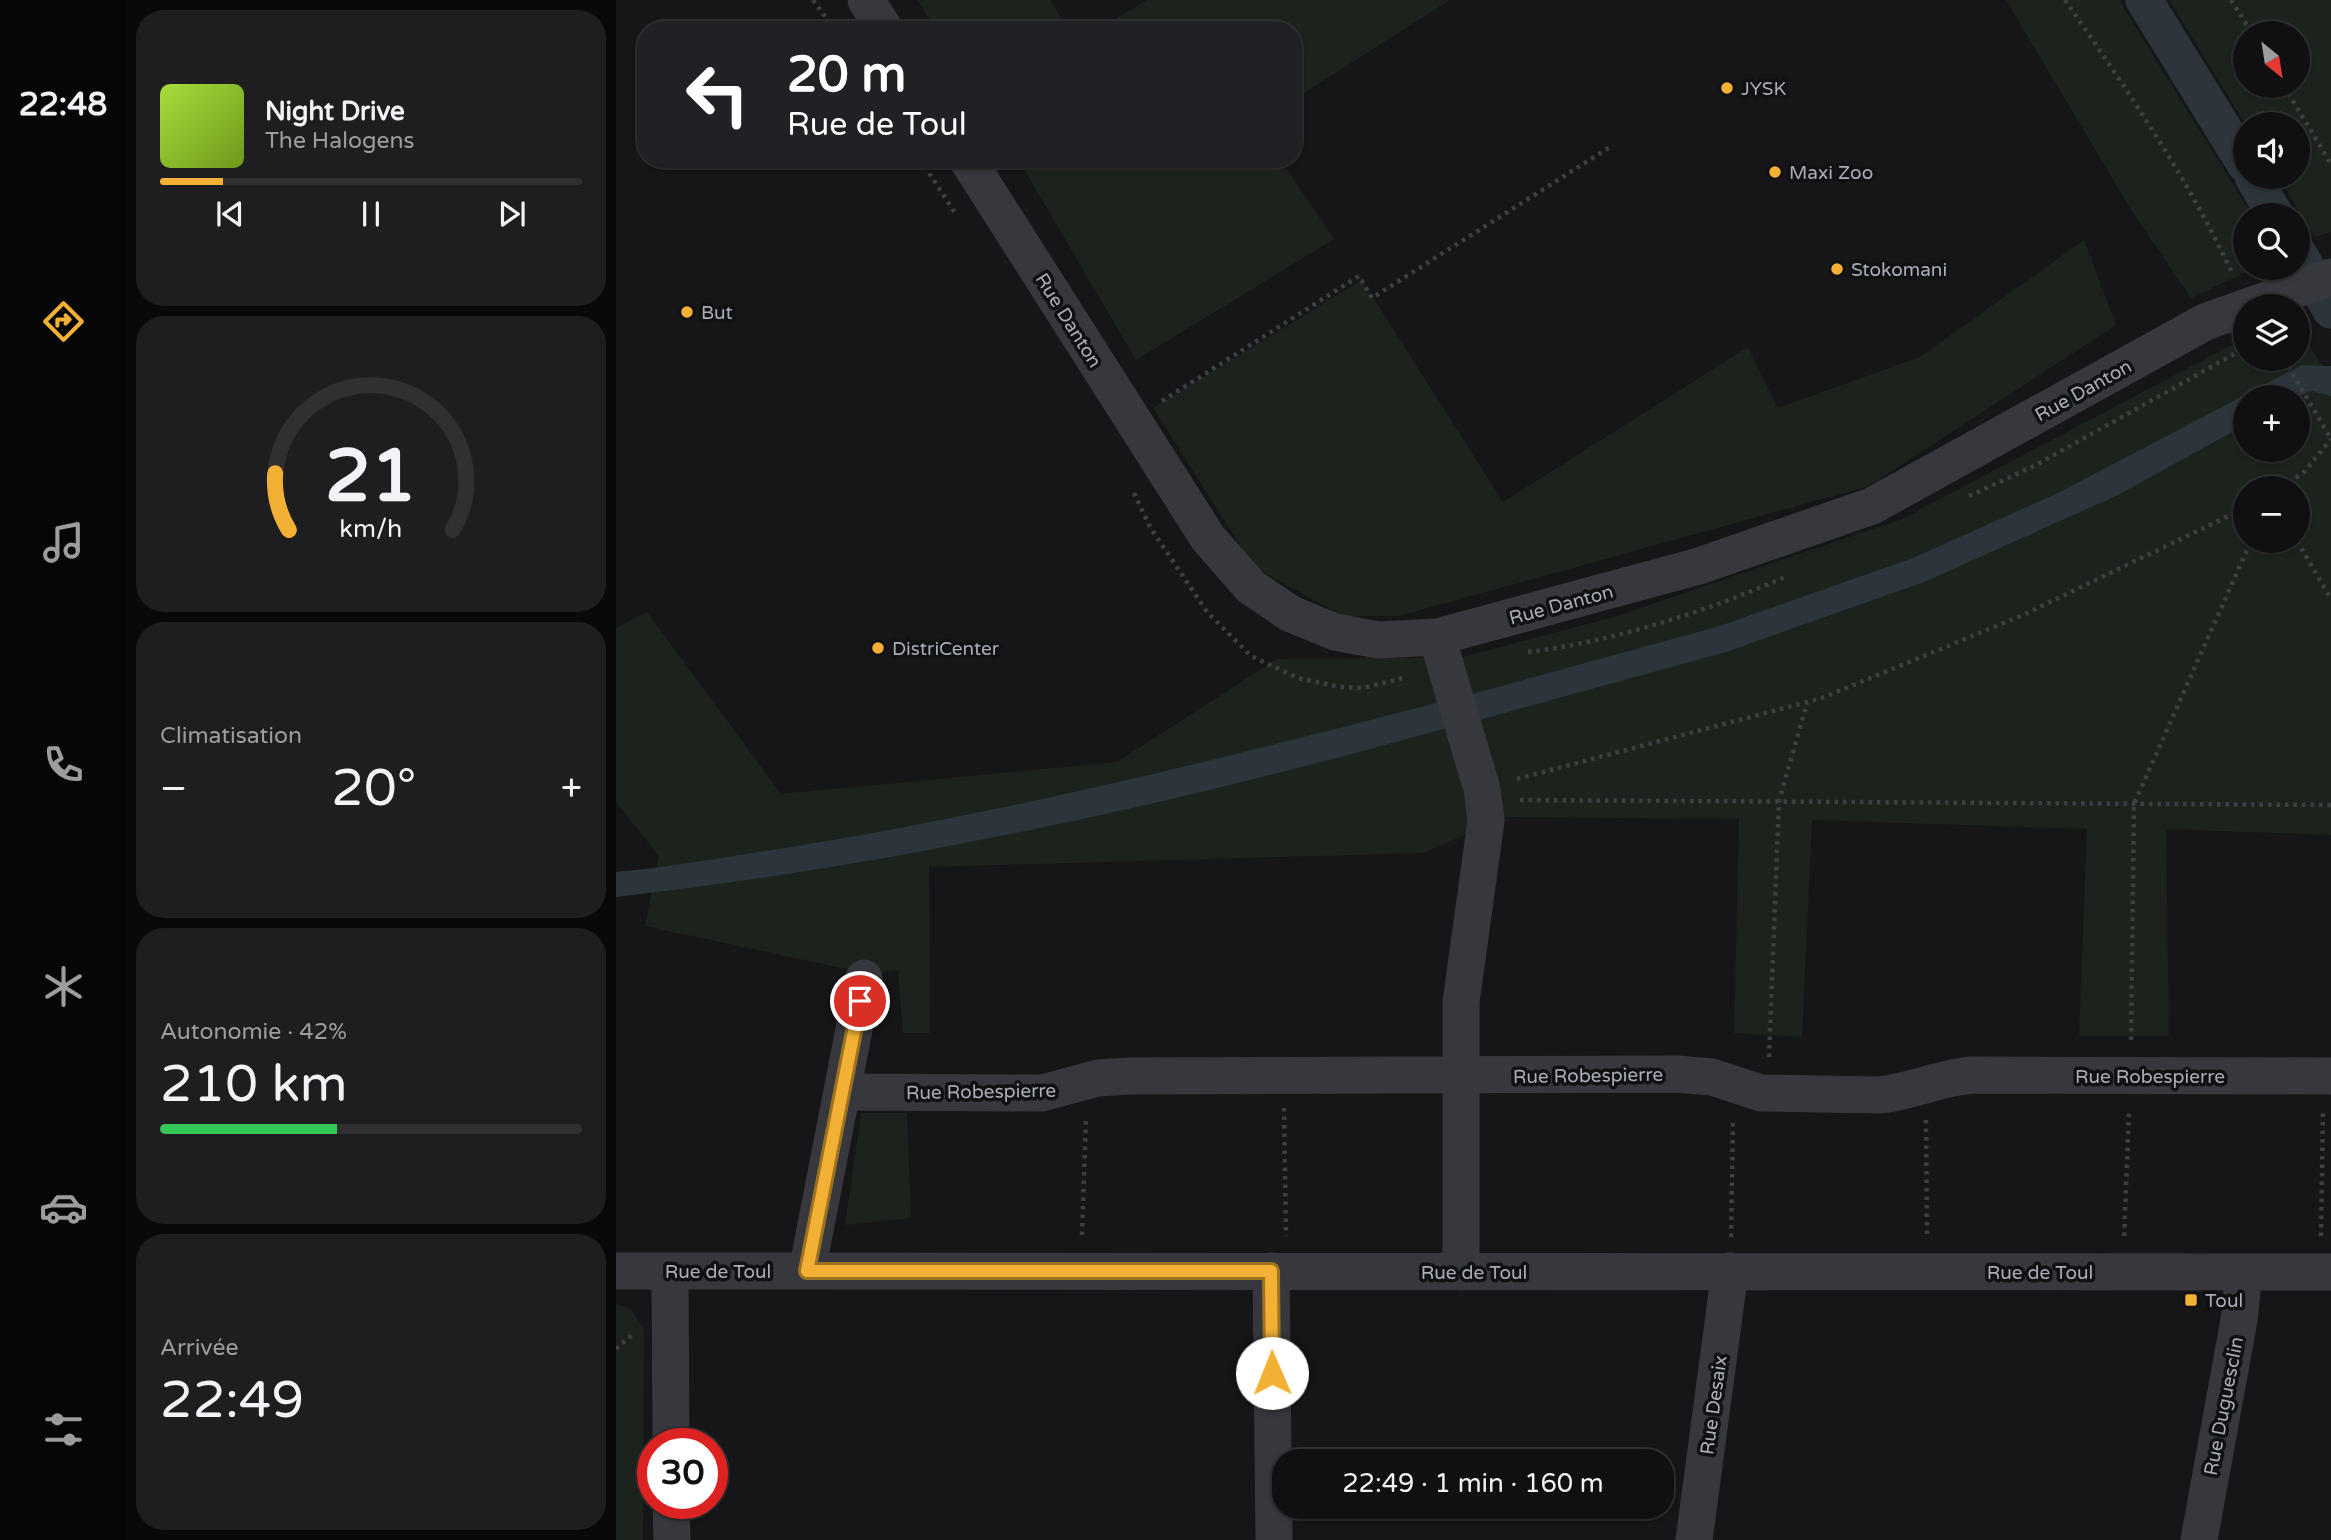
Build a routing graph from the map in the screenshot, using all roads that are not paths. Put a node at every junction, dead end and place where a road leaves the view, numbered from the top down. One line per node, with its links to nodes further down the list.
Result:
1 (866, 0): 2 (street)
2 (879, 21)
3 (973, 168): 5 (street, Rue Danton)
4 (2331, 277): 5 (street, Rue Danton)
5 (1446, 664): 7 (street)
6 (864, 978): 9 (street)
7 (1461, 1076): 8 (street, Rue Robespierre); 9 (street, Rue Robespierre); 15 (street)
8 (2327, 1076)
9 (843, 1092): 12 (street)
10 (616, 1271): 11 (street, Rue de Toul)
11 (670, 1271): 12 (street, Rue de Toul); 18 (street)
12 (807, 1271): 13 (street, Rue de Toul)
13 (1279, 1271): 15 (street, Rue de Toul); 21 (street)
14 (1730, 1271): 15 (street, Rue de Toul); 16 (street, Rue de Toul); 22 (street, Rue Desaix)
15 (1461, 1272)
16 (2244, 1272): 17 (street, Rue de Toul); 23 (street, Rue Duguesclin)
17 (2326, 1272)
18 (671, 1428)
19 (671, 1519): 20 (street)
20 (672, 1540)
21 (1274, 1540)
22 (1694, 1540)
23 (2199, 1540)

